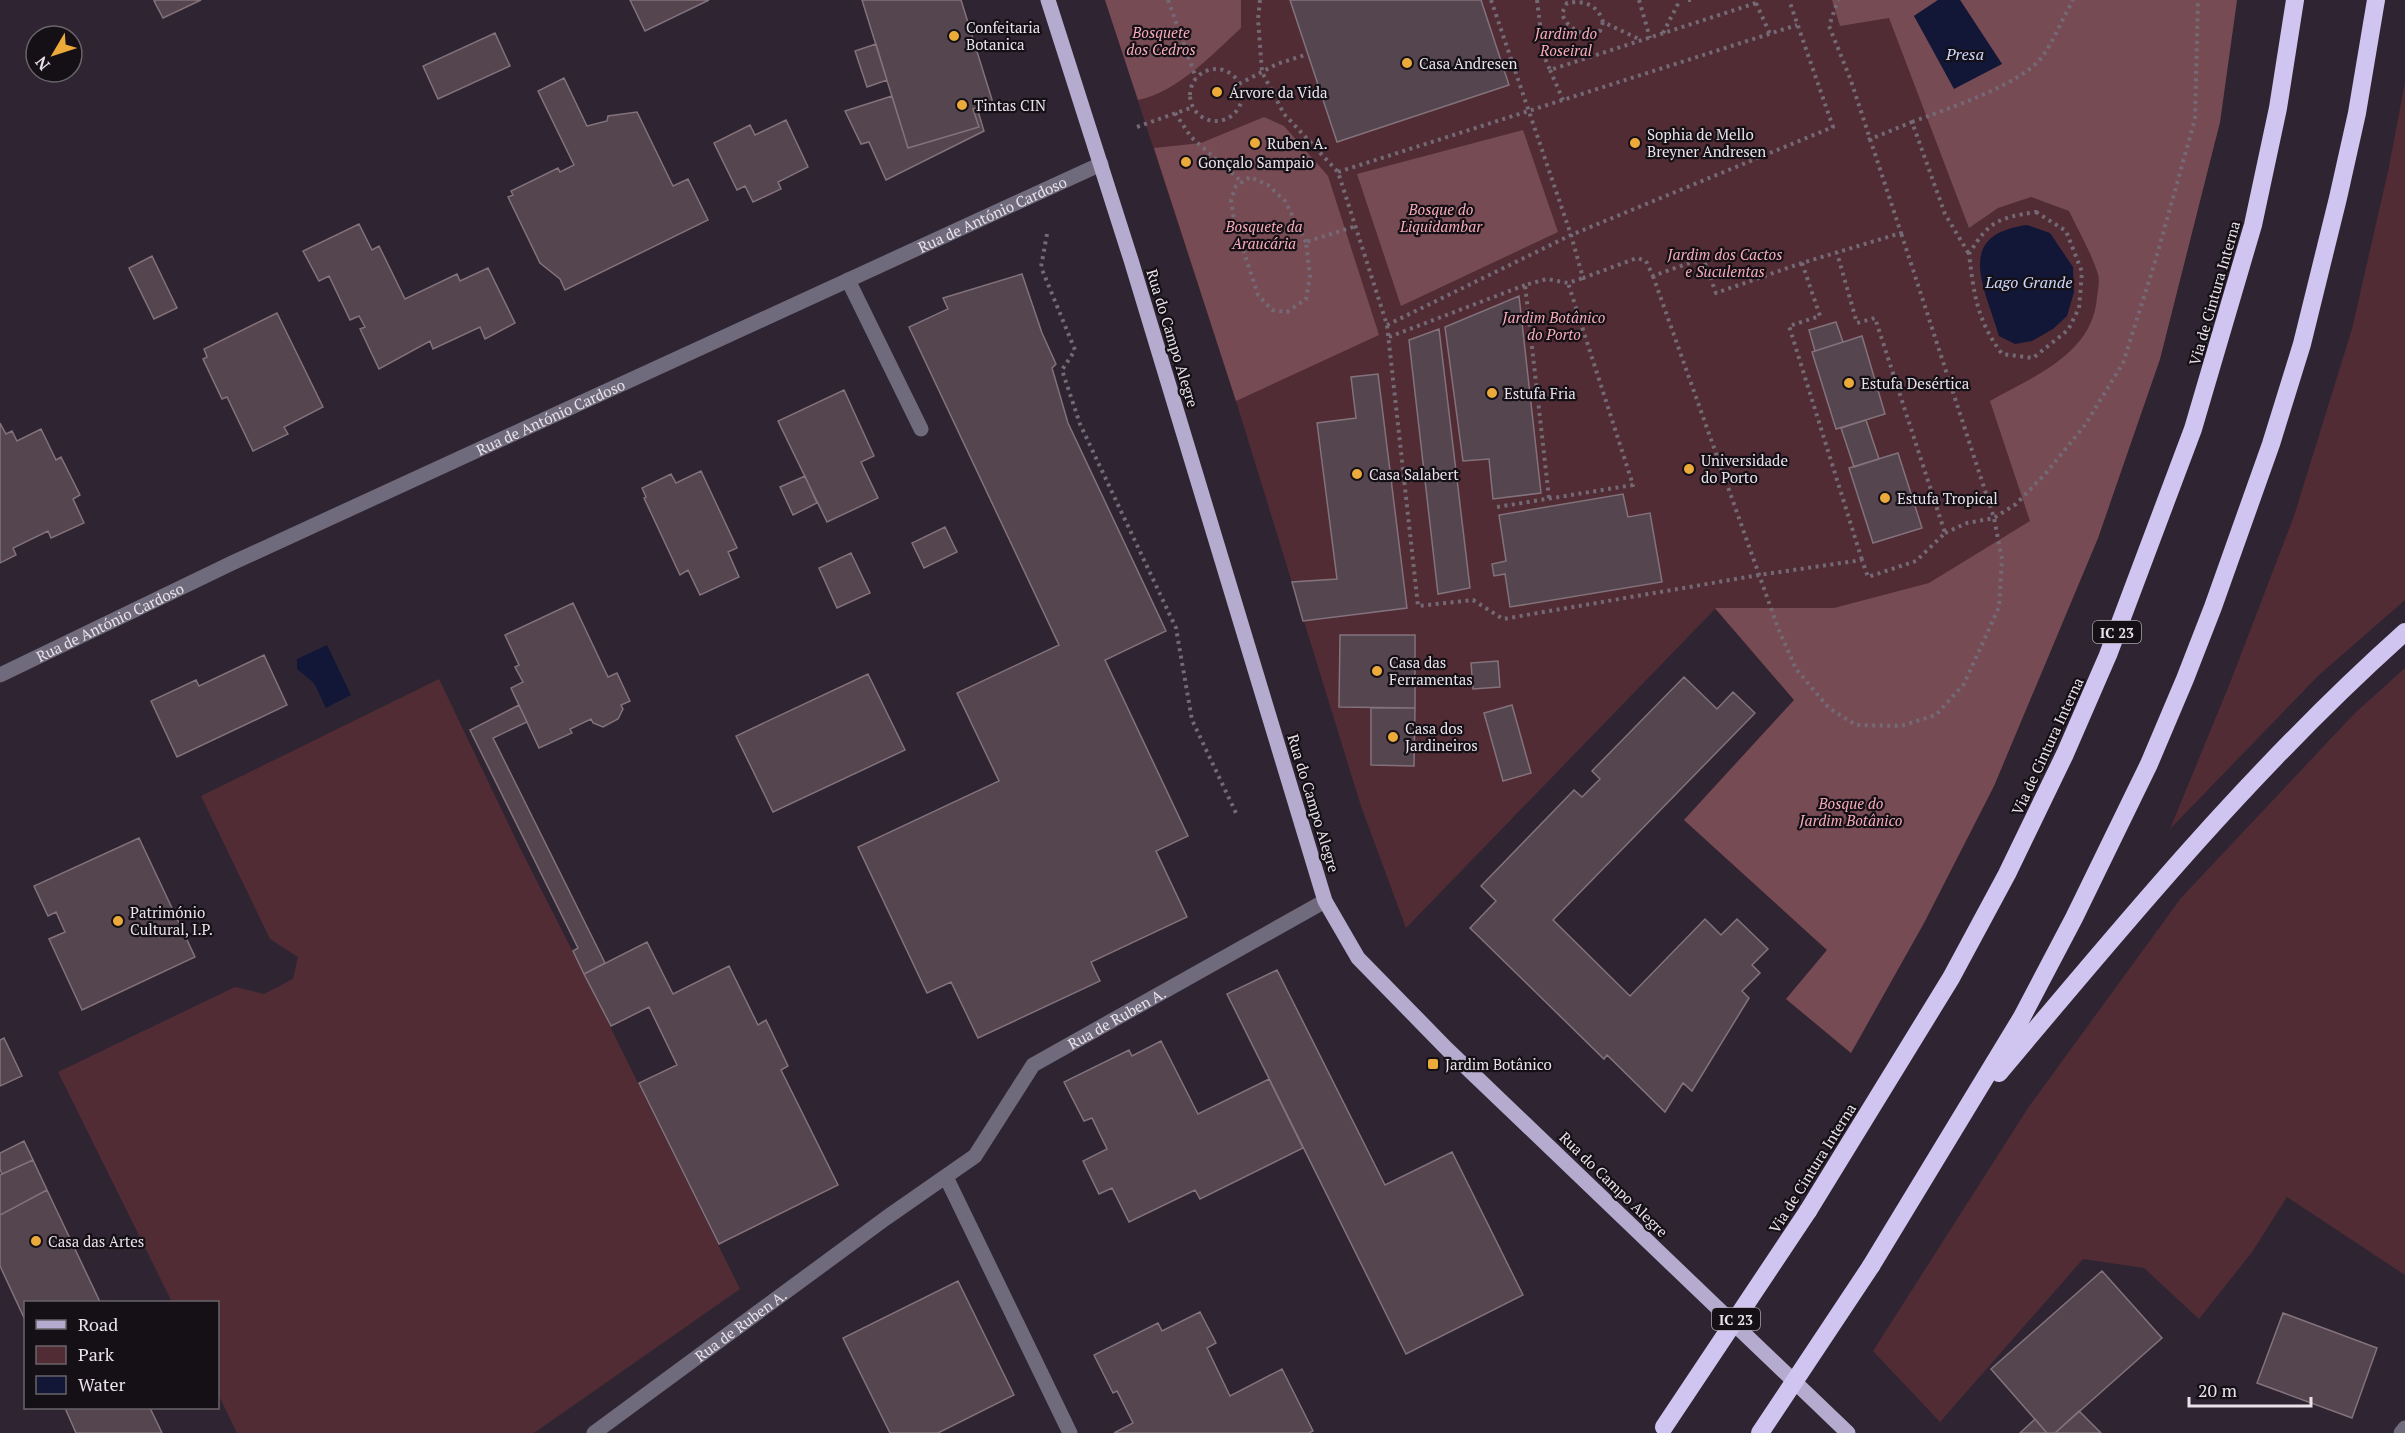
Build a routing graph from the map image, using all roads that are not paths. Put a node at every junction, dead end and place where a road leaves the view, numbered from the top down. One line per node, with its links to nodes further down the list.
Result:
1 (1048, 0): 4 (main road, Rua do Campo Alegre)
2 (2295, 0): 13 (highway, Via de Cintura Interna / IC 23, bridge)
3 (2376, 0): 10 (highway)
4 (1101, 164): 5 (street, Rua de António Cardoso); 9 (main road, Rua do Campo Alegre)
5 (848, 280): 6 (street); 8 (street, Rua de António Cardoso)
6 (921, 429)
7 (2405, 632): 10 (highway)
8 (0, 675)
9 (1325, 902): 11 (street, Rua de Ruben A.); 17 (main road, Rua do Campo Alegre)
10 (1965, 1114): 16 (highway, bridge)
11 (946, 1177): 14 (street, Rua de Ruben A.); 15 (street)
12 (2405, 1428): 18 (street)
13 (1662, 1430)
14 (594, 1433)
15 (1070, 1433)
16 (1760, 1433)
17 (1848, 1433)
18 (2401, 1433)

